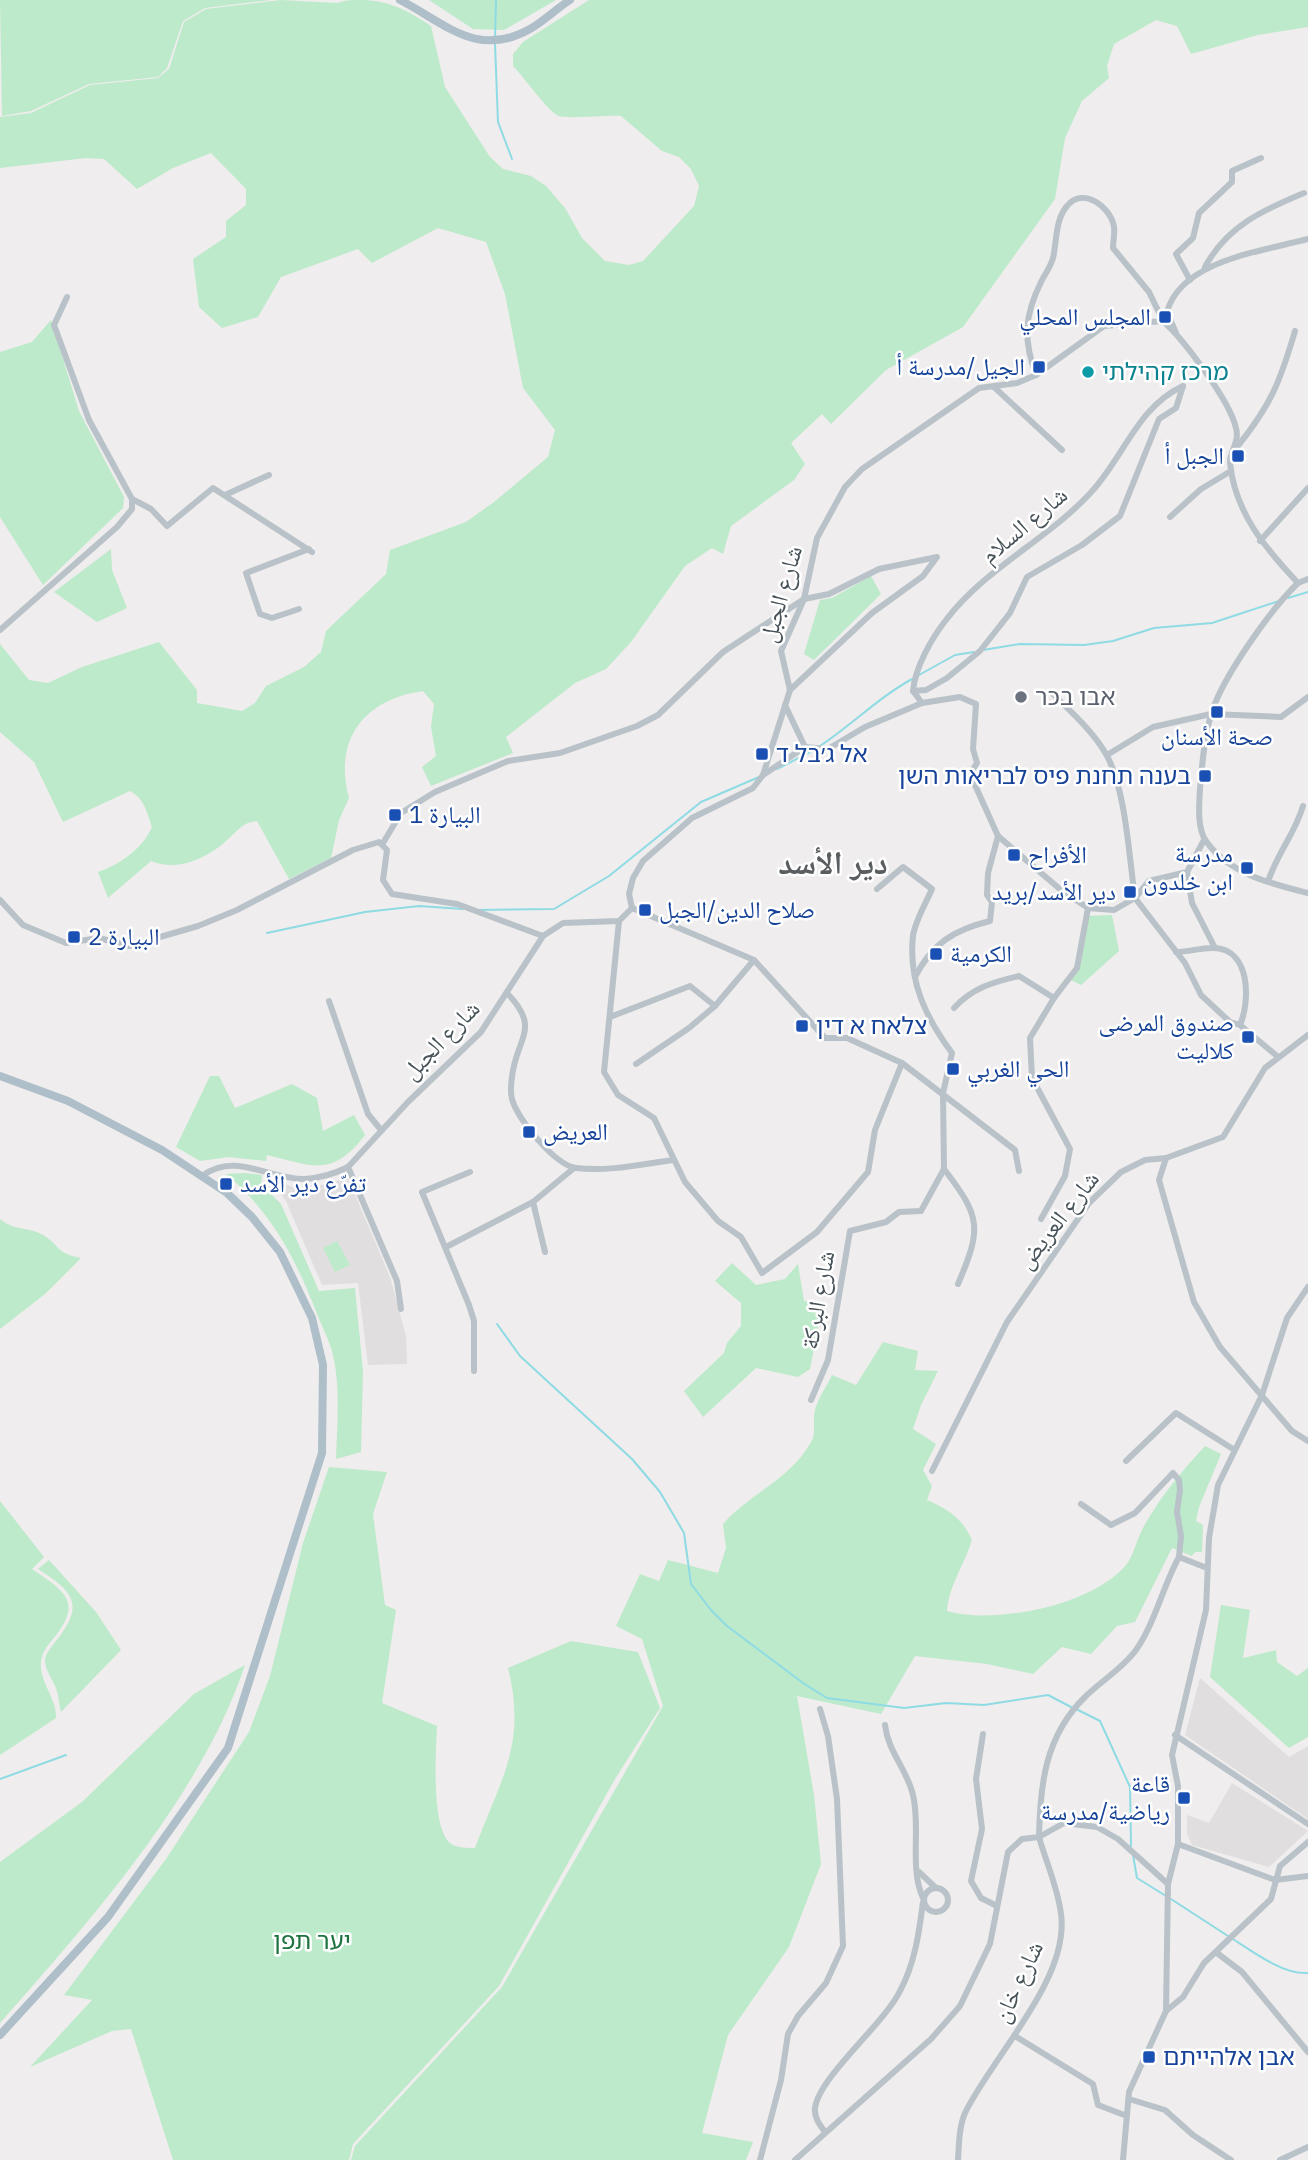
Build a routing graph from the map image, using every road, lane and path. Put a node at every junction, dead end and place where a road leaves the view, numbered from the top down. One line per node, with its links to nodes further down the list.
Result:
1 (400, 0): 2 (main road)
2 (570, 0)
3 (1261, 158): 7 (street)
4 (1304, 193): 6 (street)
5 (1308, 239): 6 (street)
6 (1205, 269): 7 (street)
7 (1190, 280): 11 (street)
8 (67, 297): 20 (street)
9 (1163, 321): 11 (street); 12 (street, شارع الجبل); 12 (street)
10 (1296, 331): 14 (street)
11 (1176, 333): 14 (street)
12 (1036, 375): 13 (street, شارع الجبل)
13 (994, 387): 15 (street); 25 (street, شارع الجبل)
14 (1237, 447): 16 (street)
15 (1062, 450)
16 (1231, 471): 21 (street); 22 (street)
17 (269, 475): 19 (street)
18 (1308, 488): 22 (street)
19 (225, 495): 20 (street); 26 (street)
20 (132, 499): 27 (street)
21 (1170, 517)
22 (1260, 541): 24 (street)
23 (1308, 579): 24 (street)
24 (1298, 583): 35 (street)
25 (804, 599): 28 (street, شارع الجبل); 28 (street); 42 (street)
26 (299, 609)
27 (0, 630)
28 (790, 690): 34 (street)
29 (913, 691): 29 (street, شارع السلام); 32 (street)
30 (1052, 693): 37 (street)
31 (1308, 697): 33 (street)
32 (922, 703): 36 (street); 40 (street)
33 (1305, 704): 35 (street)
34 (785, 705): 36 (street); 38 (street)
35 (1211, 714): 37 (street); 41 (street)
36 (805, 747): 38 (street)
37 (1107, 755): 47 (street)
38 (763, 775): 49 (street)
39 (1303, 806): 44 (street)
40 (998, 836): 50 (street); 56 (street)
41 (1204, 840): 43 (street); 44 (street)
42 (383, 843): 48 (street); 52 (street)
43 (1187, 872): 47 (street); 53 (street)
44 (1268, 883): 46 (street)
45 (877, 889): 56 (street, شارع البركة)
46 (1308, 893)
47 (1135, 898): 50 (street); 54 (street)
48 (0, 900)
49 (632, 908): 51 (street); 55 (street)
50 (1088, 908): 58 (street)
51 (619, 921): 52 (street); 62 (street)
52 (543, 936): 57 (street, شارع الجبل)
53 (1215, 948): 54 (street); 63 (street)
54 (1177, 952): 63 (street)
55 (754, 960): 60 (street); 66 (street)
56 (915, 979): 69 (street, شارع البركة)
57 (507, 993): 70 (street, شارع الجبل); 74 (street)
58 (1054, 998): 61 (street); 80 (street)
59 (328, 1001): 70 (street)
60 (715, 1006): 62 (street); 67 (street)
61 (954, 1007)
62 (610, 1017): 72 (street)
63 (1240, 1025): 65 (street)
64 (1308, 1035): 65 (street, شارع العريض)
65 (1278, 1056): 71 (street, شارع العريض)
66 (902, 1063): 69 (street); 72 (street)
67 (636, 1064)
68 (0, 1076): 78 (main road)
69 (943, 1093): 75 (street, شارع البركة); 76 (street)
70 (381, 1130): 73 (street, شارع الجبل)
71 (1166, 1158): 87 (street); 92 (street, شارع العريض)
72 (673, 1160): 74 (street)
73 (348, 1167): 78 (street); 85 (street)
74 (574, 1168): 79 (street)
75 (944, 1169): 83 (street); 88 (street, شارع البركة)
76 (1019, 1171)
77 (470, 1172): 81 (street)
78 (202, 1176): 115 (main road)
79 (533, 1202): 81 (street); 82 (street)
80 (1041, 1219)
81 (446, 1247): 86 (street)
82 (545, 1252)
83 (958, 1284)
84 (1308, 1287): 87 (street)
85 (401, 1308)
86 (474, 1371)
87 (1262, 1395): 89 (street); 90 (street)
88 (811, 1400)
89 (1308, 1441)
90 (1233, 1449): 91 (street); 95 (street)
91 (1126, 1461)
92 (932, 1471)
93 (1081, 1504): 94 (street)
94 (1179, 1557): 95 (street); 101 (street, شارع خان)
95 (1207, 1568): 99 (street)
96 (820, 1709): 122 (street)
97 (885, 1725): 104 (street)
98 (983, 1734): 110 (street)
99 (1175, 1735): 100 (street); 103 (street)
100 (1308, 1824)
101 (1039, 1837): 107 (street); 110 (street); 116 (street, شارع خان)
102 (1308, 1843): 106 (street)
103 (1178, 1844): 106 (street); 107 (street)
104 (918, 1870): 108 (street); 109 (street)
105 (1308, 1876): 106 (street)
106 (1275, 1880): 113 (street)
107 (1168, 1884): 114 (street)
108 (936, 1888): 109 (street); 111 (street)
109 (923, 1900): 111 (street); 112 (street)
110 (998, 1906): 120 (street)
111 (933, 1912): 112 (street)
112 (920, 1926): 120 (street)
113 (1217, 1953): 114 (street); 117 (street)
114 (1167, 2011): 118 (street)
115 (0, 2035)
116 (1015, 2036): 119 (street); 124 (street, شارع خان)
117 (1308, 2052)
118 (1129, 2099): 119 (street); 126 (street)
119 (1127, 2116): 125 (street)
120 (825, 2132): 123 (street)
121 (1308, 2147): 127 (street)
122 (760, 2160)
123 (795, 2160)
124 (958, 2160)
125 (1124, 2160)
126 (1231, 2160)
127 (1280, 2160)

